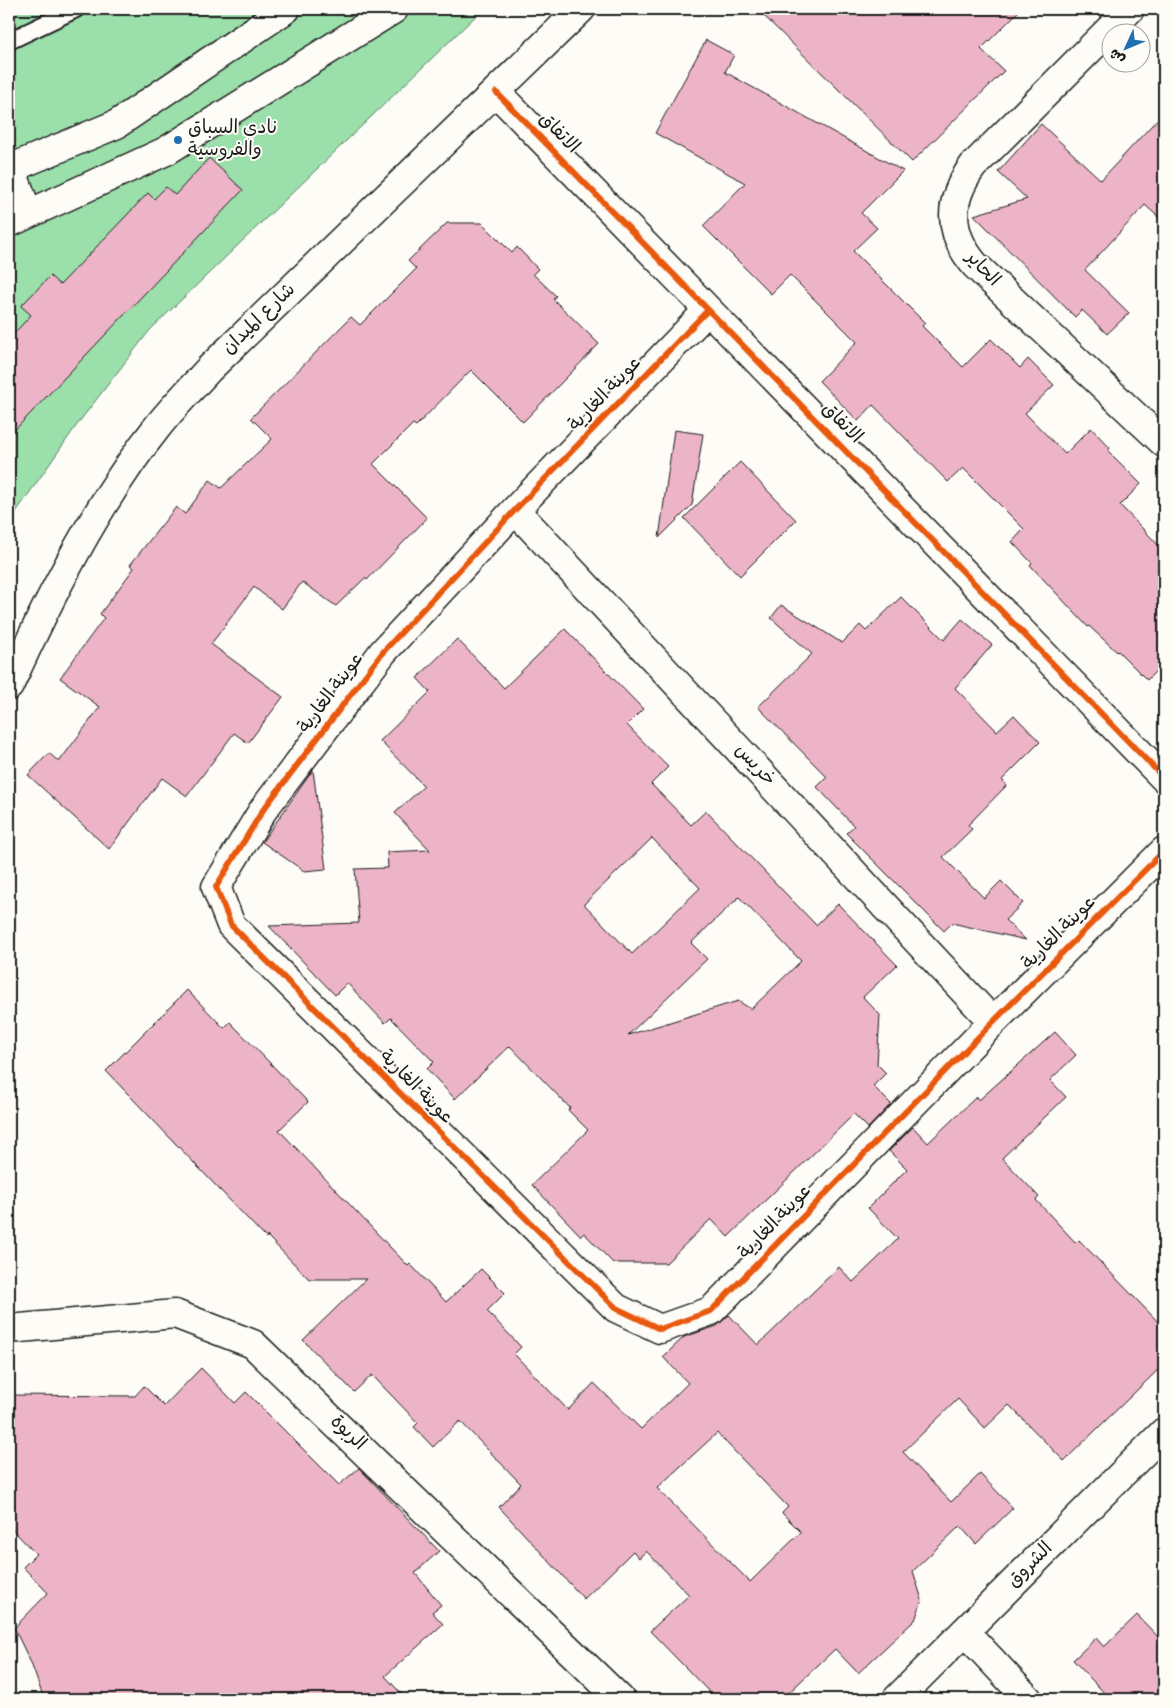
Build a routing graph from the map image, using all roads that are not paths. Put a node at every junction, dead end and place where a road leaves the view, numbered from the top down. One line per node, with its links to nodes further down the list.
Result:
1 (74, 9): 6 (lane)
2 (286, 9): 8 (street)
3 (394, 9): 9 (street)
4 (581, 9): 7 (street, شارع الميدان)
5 (1130, 9): 11 (street, الحاير)
6 (9, 41)
7 (496, 92): 10 (street, الاتفاق); 13 (street, شارع الميدان)
8 (9, 167): 9 (street)
9 (18, 219)
10 (708, 310): 12 (street, عوينة الغارية); 14 (street, الاتفاق)
11 (1164, 444)
12 (515, 510): 16 (street, خريس); 16 (street, عوينة الغارية)
13 (9, 686)
14 (1164, 778)
15 (1164, 851): 16 (street, عوينة الغارية)
16 (993, 1022)
17 (9, 1329): 20 (street, الربوة)
18 (1164, 1432): 19 (street, الشروق)
19 (965, 1632): 21 (street, الشروق); 22 (street)
20 (620, 1699)
21 (897, 1699)
22 (1028, 1699)

